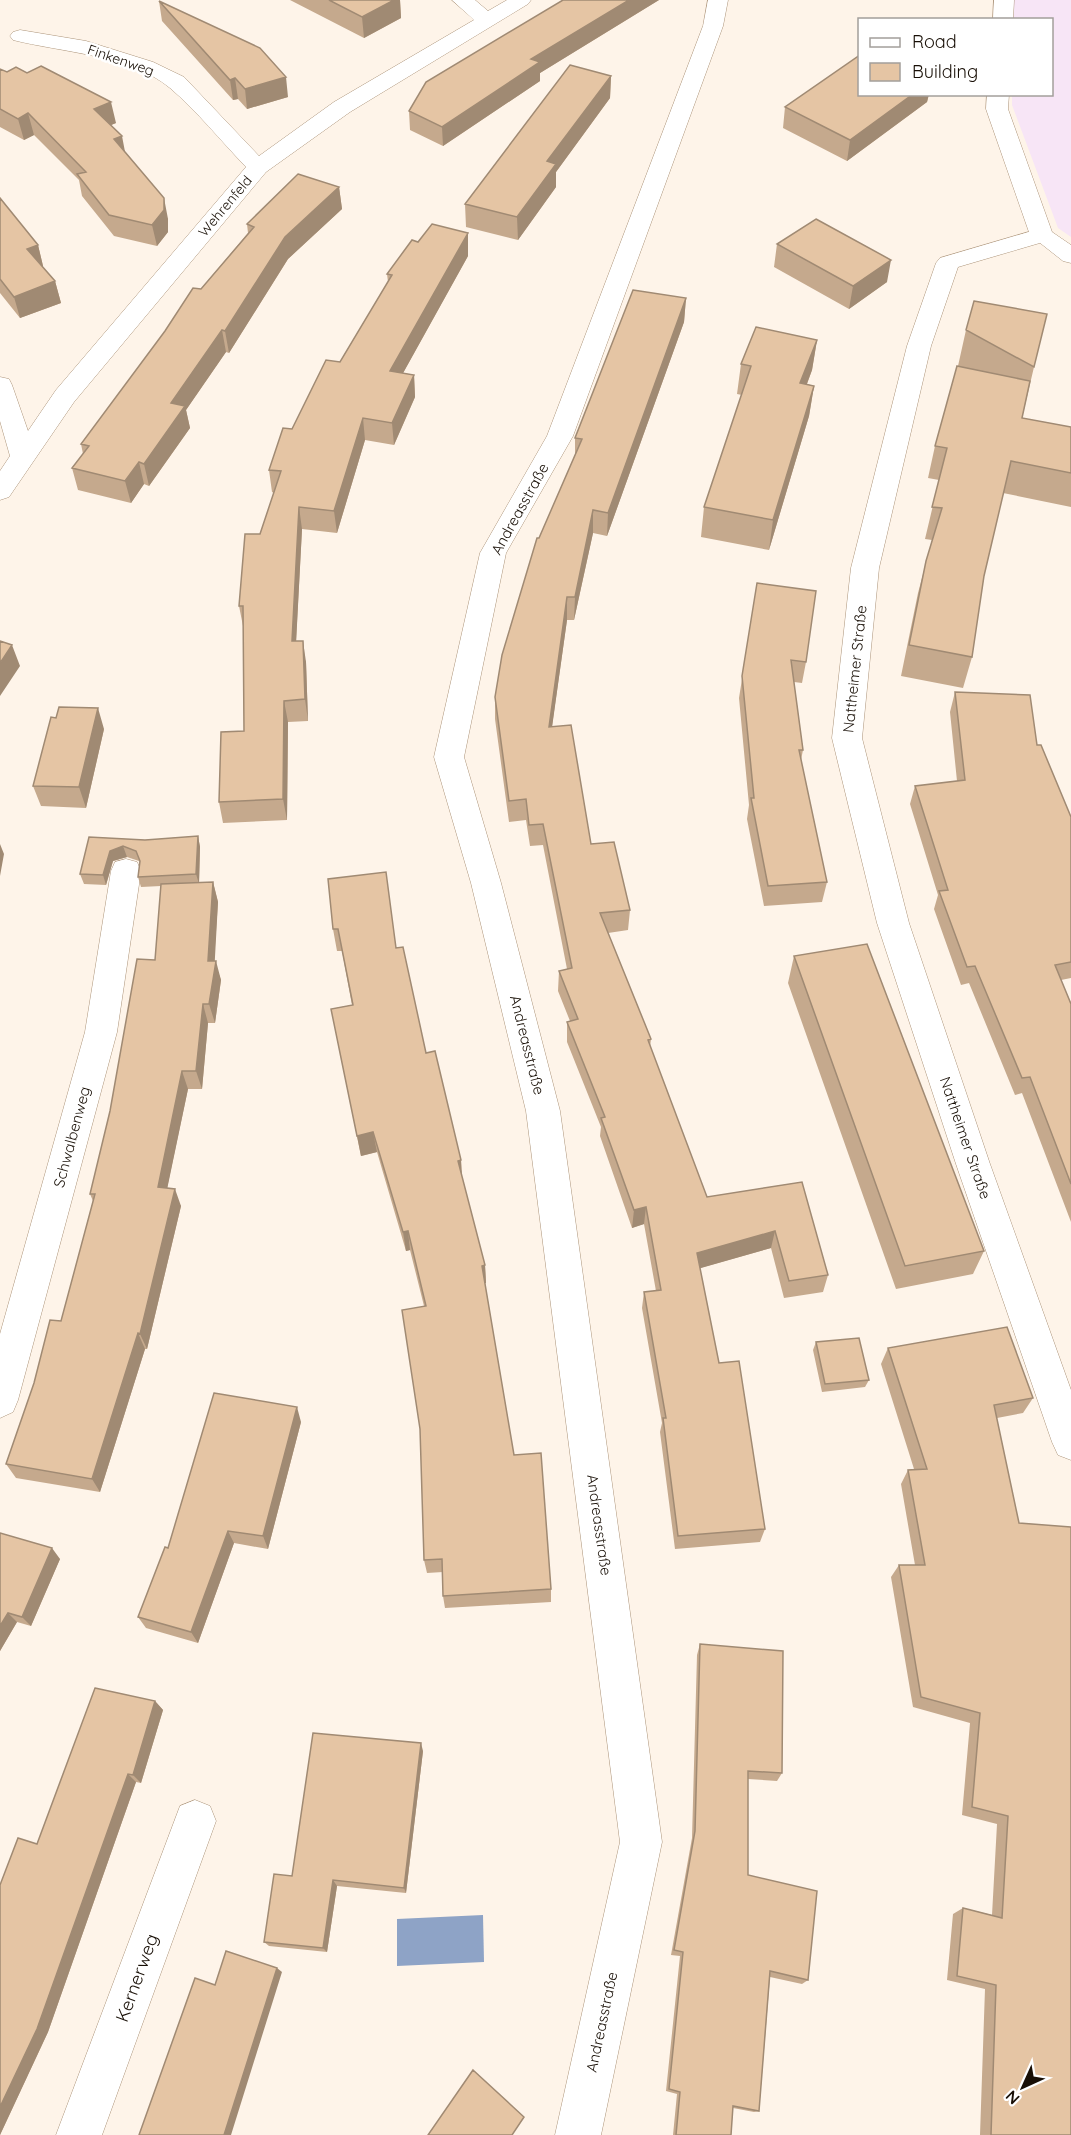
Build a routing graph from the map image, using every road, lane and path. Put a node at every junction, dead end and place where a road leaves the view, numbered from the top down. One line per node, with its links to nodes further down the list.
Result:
1 (462, 0): 6 (street)
2 (521, 0): 6 (street, Wehrenfeld)
3 (718, 0): 20 (street, Andreasstraße)
4 (1004, 0): 5 (street)
5 (1003, 18)
6 (487, 20): 9 (street, Wehrenfeld)
7 (20, 36): 9 (street, Finkenweg)
8 (998, 96): 10 (street)
9 (258, 167): 13 (street, Wehrenfeld)
10 (1042, 235): 11 (street); 17 (street, Nattheimer Straße)
11 (1071, 256)
12 (0, 385): 13 (street)
13 (24, 459): 14 (street, Wehrenfeld)
14 (0, 491)
15 (126, 871): 16 (street, Schwalbenweg)
16 (0, 1400)
17 (1070, 1435)
18 (195, 1821): 19 (street, Kernerweg)
19 (79, 2135)
20 (578, 2135)

